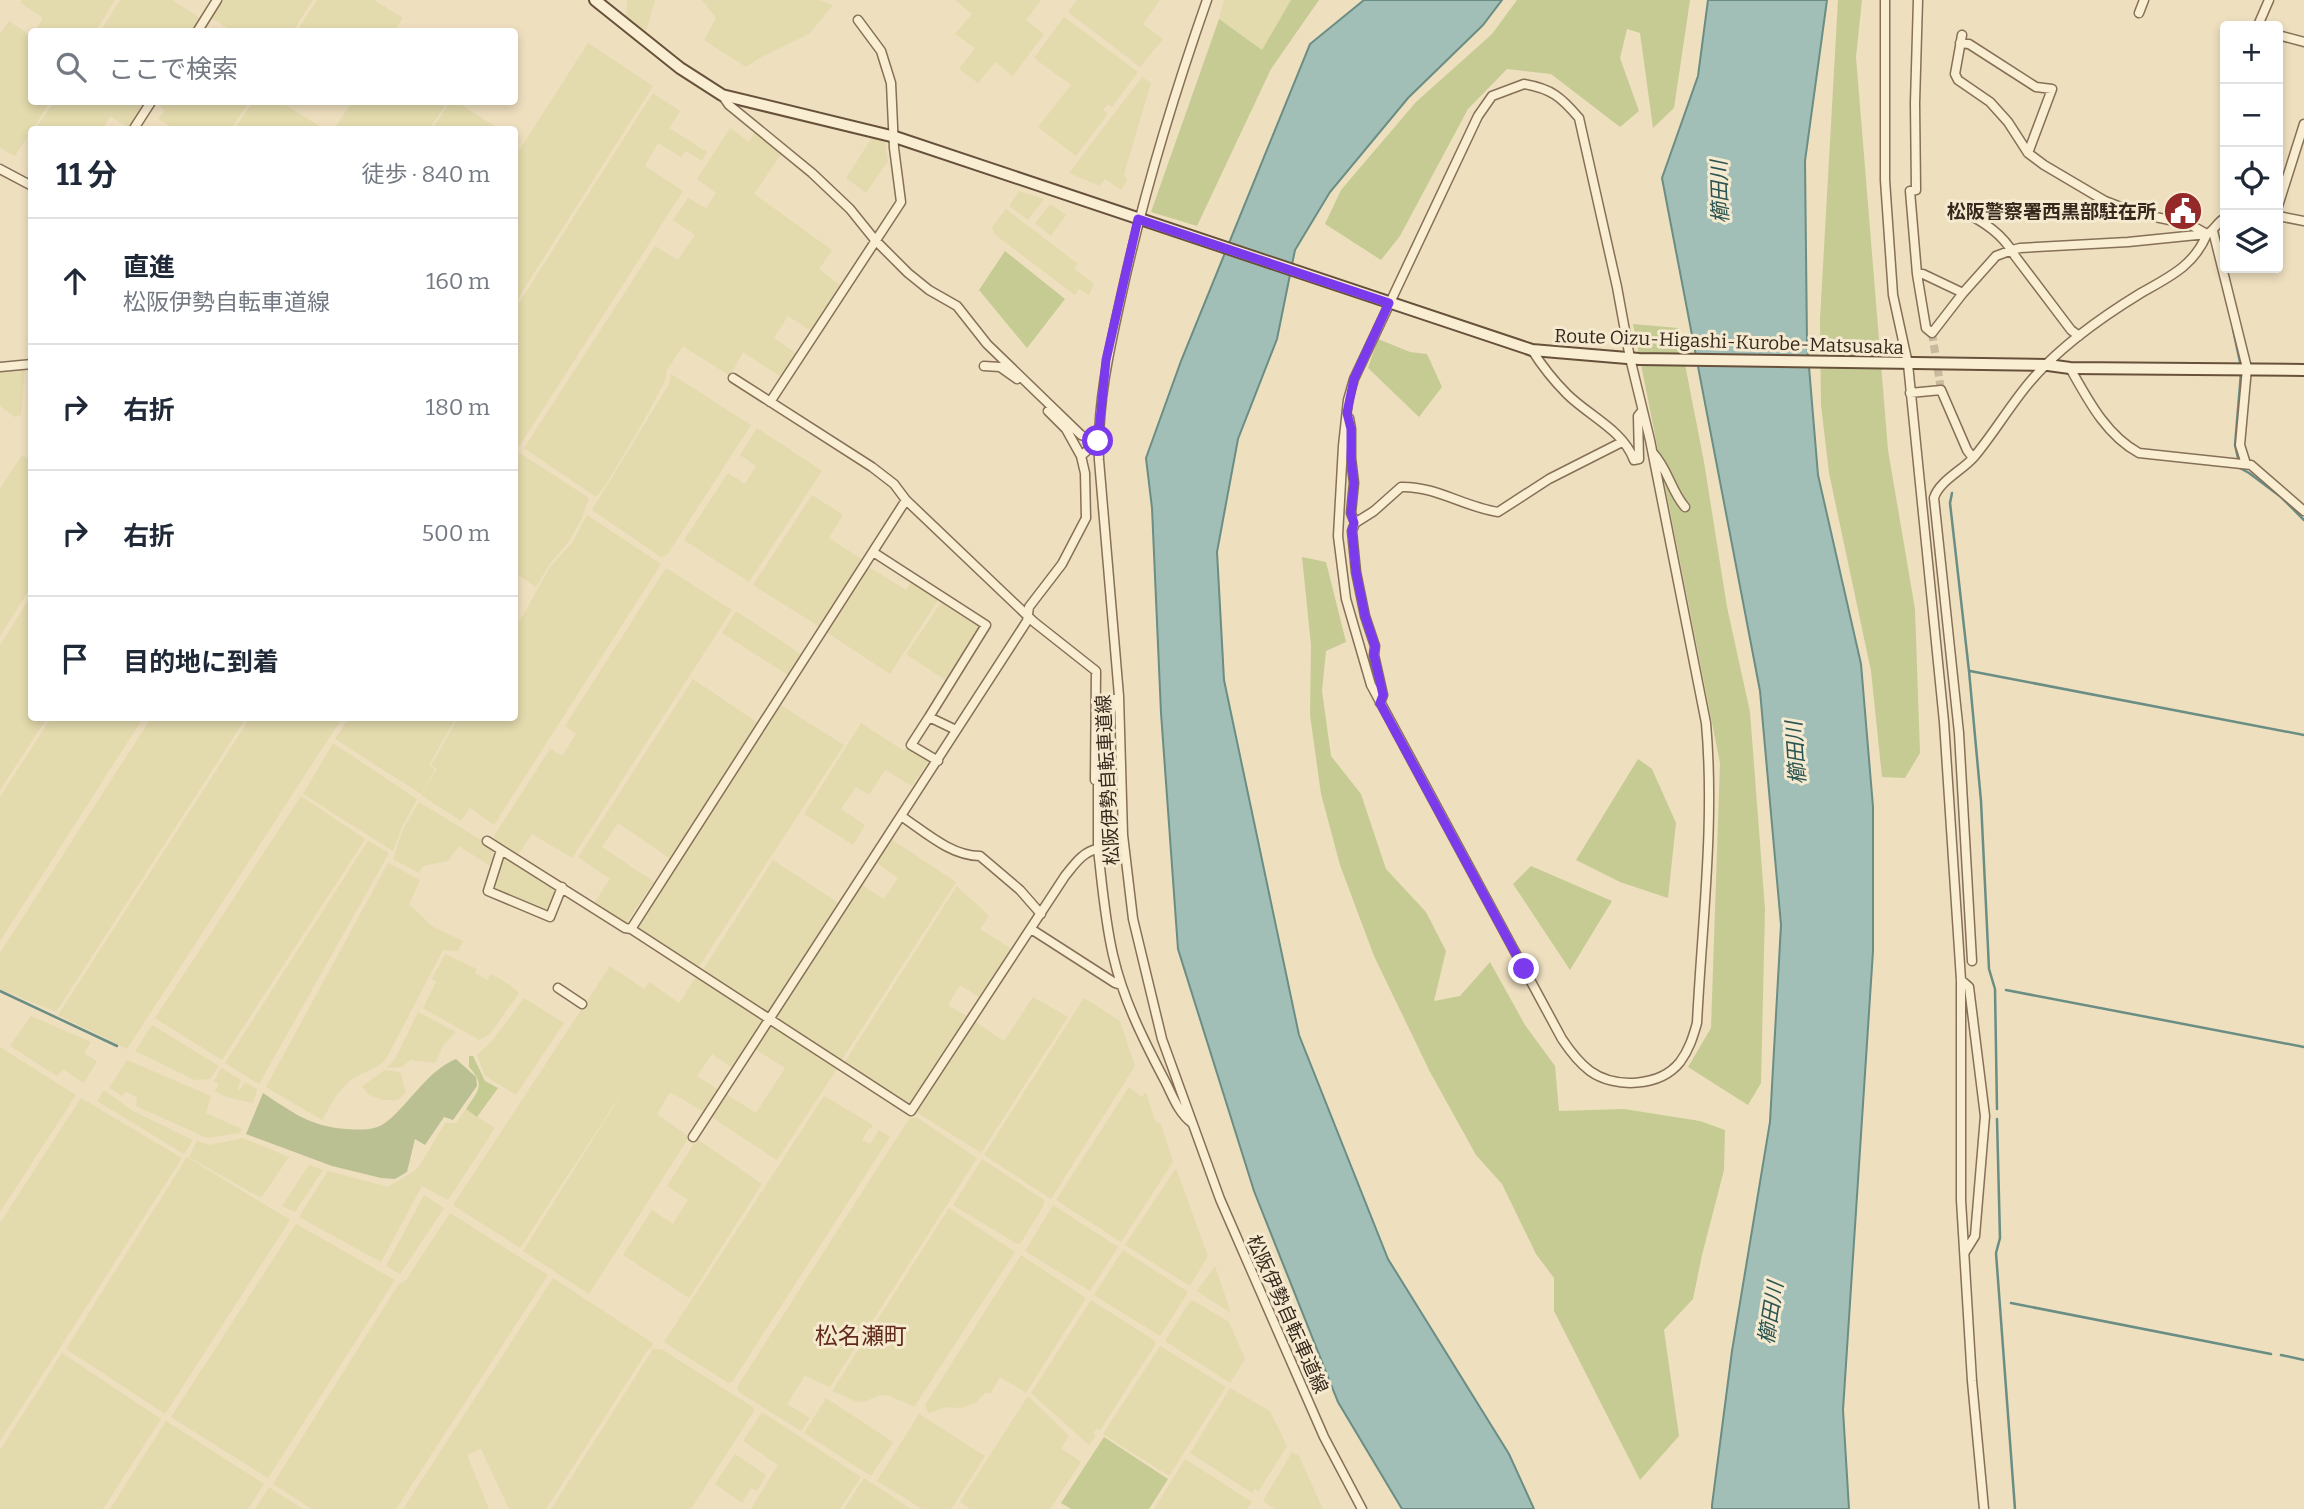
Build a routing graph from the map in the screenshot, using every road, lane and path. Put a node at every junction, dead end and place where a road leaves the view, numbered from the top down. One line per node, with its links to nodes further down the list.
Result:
1 (217, 0): 11 (street)
2 (596, 0): 14 (main road, Route Oizu-Higashi-Kurobe-Matsusaka)
3 (1207, 0): 25 (street, 松阪伊勢自転車道線)
4 (1885, 0): 38 (street)
5 (1918, 0): 31 (street)
6 (2144, 0): 8 (street)
7 (2269, 0): 10 (street)
8 (2139, 13)
9 (858, 20): 18 (street)
10 (2260, 21)
11 (200, 28)
12 (2283, 36): 13 (street)
13 (2304, 42)
14 (722, 95): 18 (main road, Route Oizu-Higashi-Kurobe-Matsusaka); 29 (street)
15 (149, 105): 16 (street)
16 (135, 126)
17 (2303, 129): 22 (street)
18 (895, 137): 25 (main road, Route Oizu-Higashi-Kurobe-Matsusaka); 29 (street)
19 (2028, 153): 19 (street); 28 (street)
20 (0, 169): 21 (street)
21 (28, 184)
22 (2283, 191)
23 (1962, 211): 30 (street)
24 (2283, 217): 27 (street)
25 (1141, 220): 33 (main road, Route Oizu-Higashi-Kurobe-Matsusaka); 51 (street, 松阪伊勢自転車道線)
26 (2220, 220): 28 (street)
27 (2304, 221)
28 (2210, 233): 30 (street); 34 (street); 43 (street)
29 (875, 240): 46 (street); 48 (street)
30 (2012, 250): 32 (street); 34 (street)
31 (1917, 274): 32 (street); 32 (street)
32 (1963, 293)
33 (1386, 302): 35 (main road, Route Oizu-Higashi-Kurobe-Matsusaka); 36 (street); 50 (street)
34 (2079, 336): 39 (street)
35 (1532, 350): 36 (main road, Route Oizu-Higashi-Kurobe-Matsusaka); 52 (street)
36 (1635, 359): 38 (main road, Route Oizu-Higashi-Kurobe-Matsusaka); 49 (street)
37 (28, 364): 40 (street)
38 (1904, 364): 39 (main road, Route Oizu-Higashi-Kurobe-Matsusaka); 47 (street)
39 (2048, 365): 42 (main road, Route Oizu-Higashi-Kurobe-Matsusaka); 55 (street)
40 (0, 366)
41 (984, 366): 46 (street)
42 (2070, 368): 43 (main road, Route Oizu-Higashi-Kurobe-Matsusaka); 56 (street)
43 (2243, 368): 44 (main road, Route Oizu-Higashi-Kurobe-Matsusaka); 56 (street)
44 (2304, 370)
45 (733, 378): 48 (street)
46 (1023, 380): 51 (street); 54 (street)
47 (1910, 393): 55 (street); 78 (street)
48 (770, 402): 57 (street)
49 (1642, 411): 52 (street); 53 (street)
50 (1347, 413): 60 (street); 64 (street)
51 (1098, 441): 54 (street); 63 (street, 松阪伊勢自転車道線)
52 (1622, 442): 60 (street)
53 (1653, 453): 58 (street); 64 (street)
54 (1081, 456): 62 (street)
55 (1973, 458): 77 (street)
56 (2246, 464): 59 (street)
57 (906, 500): 61 (street); 62 (street)
58 (1685, 507)
59 (2304, 511)
60 (1354, 523): 64 (street)
61 (873, 552): 65 (street); 75 (street)
62 (1028, 616): 66 (street); 68 (street)
63 (1119, 696): 68 (street); 83 (street, 松阪伊勢自転車道線)
64 (1380, 703)
65 (929, 717): 66 (street); 67 (street)
66 (956, 730): 67 (street)
67 (938, 761): 69 (street)
68 (1098, 786): 71 (street)
69 (901, 817): 74 (street); 82 (street)
70 (487, 841): 72 (street)
71 (1098, 849): 74 (street); 79 (street)
72 (501, 850): 73 (street); 73 (street)
73 (562, 887): 75 (street)
74 (1041, 914): 76 (street)
75 (631, 929): 82 (street)
76 (1031, 929): 79 (street); 82 (street)
77 (1972, 961)
78 (1961, 980): 85 (street); 85 (street)
79 (1121, 985): 83 (street)
80 (558, 988): 81 (street)
81 (582, 1004)
82 (771, 1020): 84 (street)
83 (1193, 1124): 86 (street, 松阪伊勢自転車道線)
84 (694, 1137)
85 (1965, 1252): 87 (street)
86 (1362, 1509)
87 (1984, 1509)

